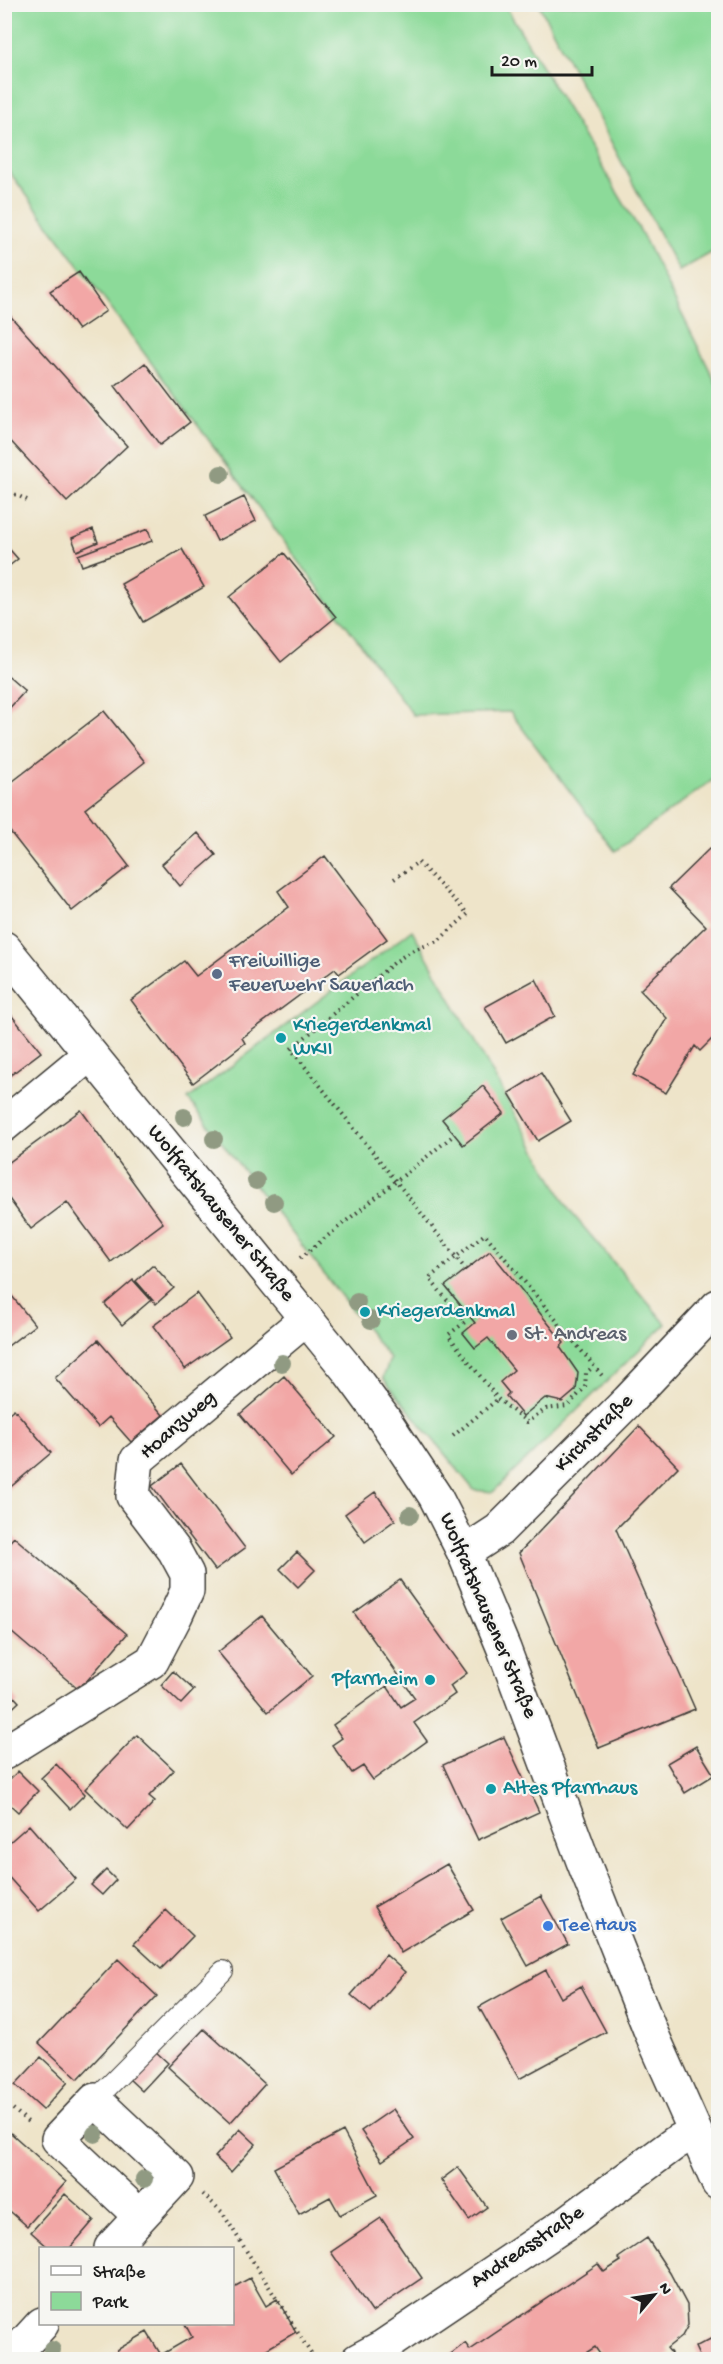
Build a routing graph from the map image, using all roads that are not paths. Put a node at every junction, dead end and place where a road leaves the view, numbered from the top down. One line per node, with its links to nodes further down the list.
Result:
1 (4, 948): 2 (street, Wolfratshausener Straße)
2 (90, 1054): 3 (street); 5 (street, Wolfratshausener Straße)
3 (4, 1125)
4 (718, 1306): 6 (street, Kirchstraße)
5 (306, 1318): 6 (street, Wolfratshausener Straße); 7 (street, Hoanzweg)
6 (464, 1553): 10 (street, Wolfratshausener Straße)
7 (4, 1753)
8 (223, 1971): 9 (lane)
9 (95, 2100): 12 (street); 12 (street)
10 (695, 2132): 11 (street, Wolfratshausener Straße); 16 (street, Andreasstraße)
11 (718, 2183)
12 (140, 2216): 13 (street)
13 (112, 2247)
14 (41, 2325): 15 (street)
15 (9, 2360)
16 (358, 2360)

